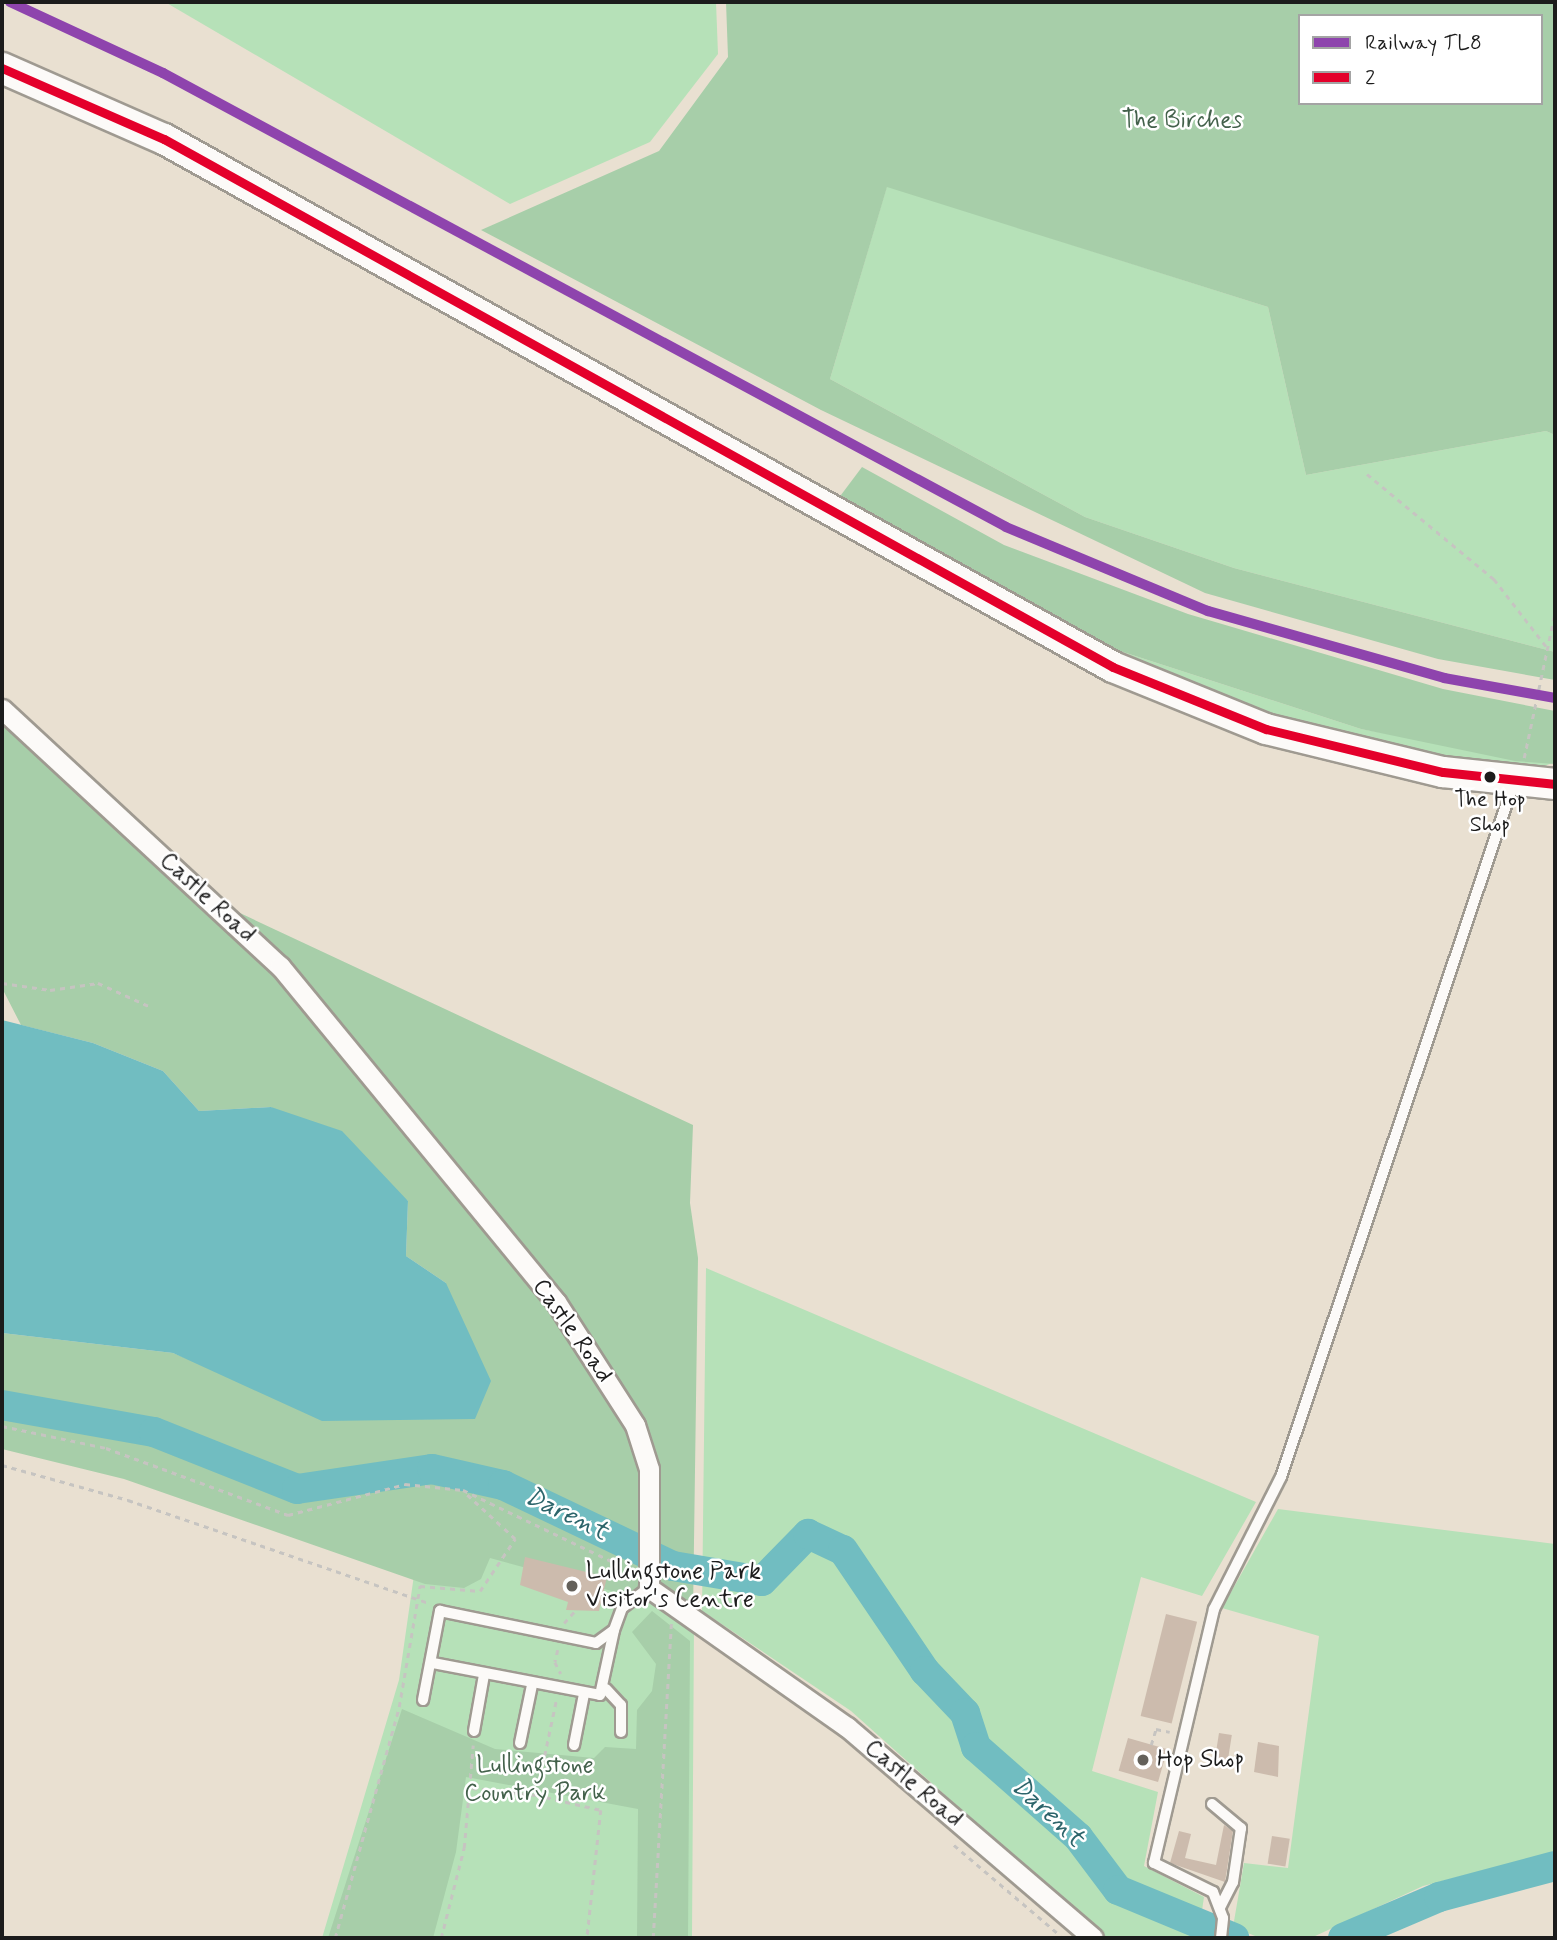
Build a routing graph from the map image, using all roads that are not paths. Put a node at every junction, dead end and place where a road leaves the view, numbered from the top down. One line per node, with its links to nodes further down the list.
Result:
1 (2, 68): 3 (main road)
2 (2, 709): 5 (street, Castle Road)
3 (1517, 781): 4 (main road); 18 (lane)
4 (1555, 785)
5 (647, 1576): 6 (lane); 19 (street, Castle Road)
6 (614, 1630): 7 (lane); 10 (lane)
7 (433, 1663): 8 (lane); 12 (lane)
8 (485, 1675): 9 (lane); 13 (lane)
9 (531, 1685): 11 (lane); 15 (lane)
10 (606, 1689): 11 (lane); 14 (lane)
11 (584, 1694): 16 (lane)
12 (423, 1700)
13 (474, 1731)
14 (621, 1732)
15 (520, 1743)
16 (574, 1745)
17 (1212, 1804): 18 (lane)
18 (1221, 1913): 20 (lane)
19 (1093, 1938)
20 (1221, 1938)

